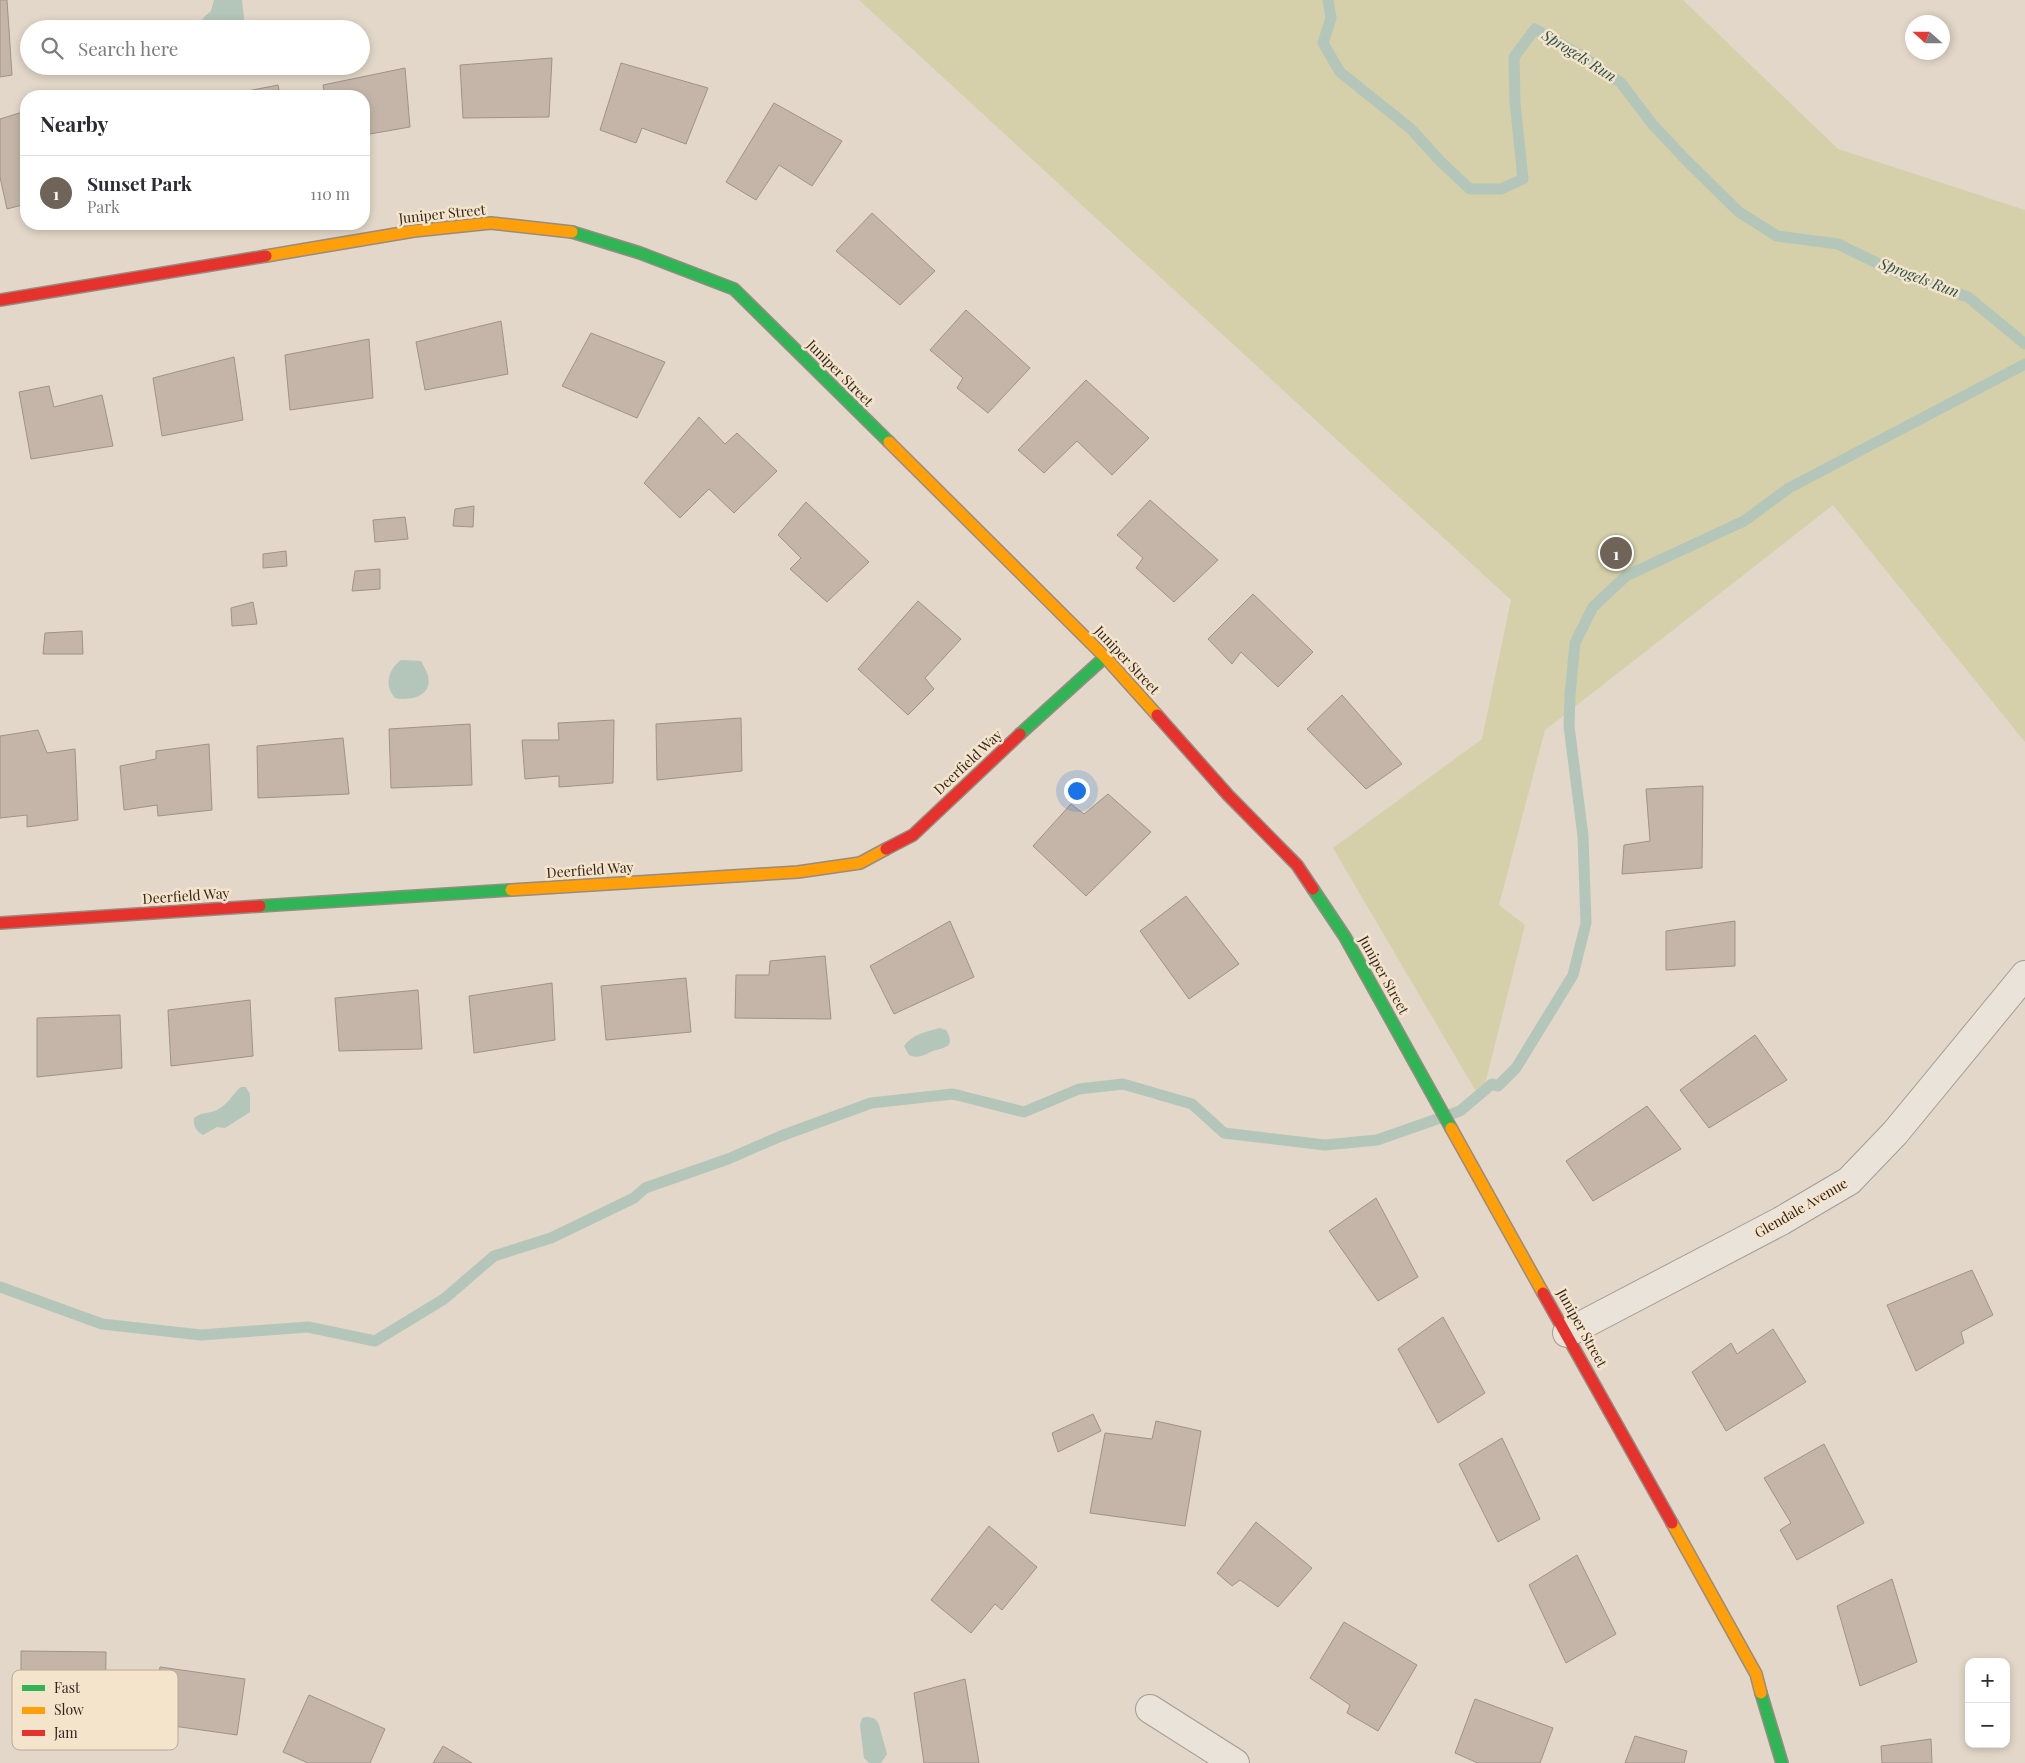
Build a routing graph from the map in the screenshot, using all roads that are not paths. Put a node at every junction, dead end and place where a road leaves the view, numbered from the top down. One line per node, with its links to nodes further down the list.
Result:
1 (0, 300): 2 (street, Juniper Street)
2 (1105, 657): 3 (street, Deerfield Way); 5 (street, Juniper Street)
3 (0, 923)
4 (2025, 975): 5 (street, Glendale Avenue)
5 (1567, 1333): 8 (street, Juniper Street)
6 (1150, 1709): 7 (street)
7 (1235, 1763)
8 (1782, 1763)

